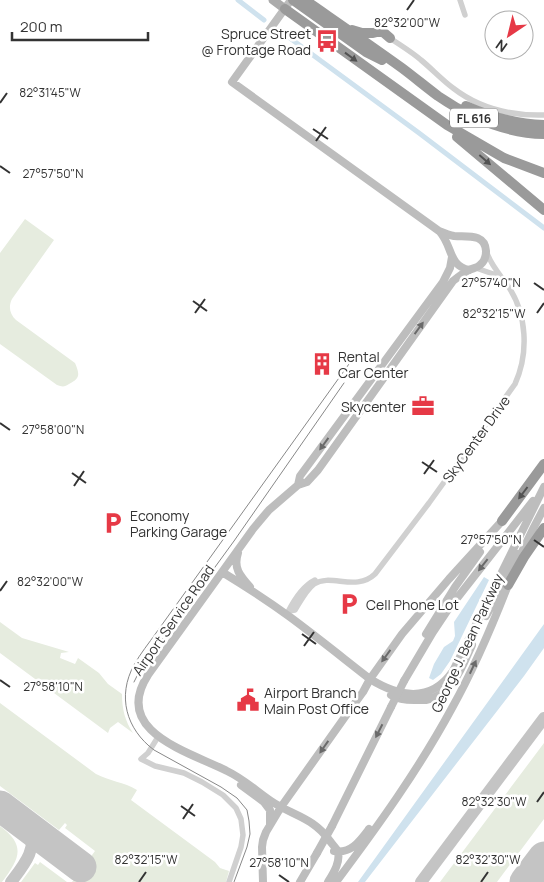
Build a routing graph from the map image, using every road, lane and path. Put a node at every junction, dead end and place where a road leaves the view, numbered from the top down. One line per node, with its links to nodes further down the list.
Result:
1 (272, 0): 4 (main road, FL 616)
2 (306, 0): 6 (highway, FL 616)
3 (460, 0): 5 (street)
4 (290, 3): 9 (highway); 11 (highway, FL 616, one-way to 11); 17 (street)
5 (465, 15)
6 (346, 28): 7 (highway); 8 (highway, FL 616)
7 (390, 38): 8 (highway); 12 (street)
8 (379, 52): 9 (highway, FL 616)
9 (403, 69): 10 (highway, FL 616)
10 (415, 78): 13 (highway); 14 (highway, FL 616)
11 (420, 106): 15 (highway, FL 616); 16 (highway, one-way to 16)
12 (544, 115)
13 (544, 125)
14 (544, 134)
15 (544, 173)
16 (544, 210)
17 (439, 231): 18 (street); 20 (street)
18 (465, 236): 19 (street); 20 (street)
19 (486, 251): 21 (street); 22 (street, SkyCenter Drive)
20 (452, 256): 21 (street); 24 (street, Airport Service Road, one-way to 24)
21 (473, 269): 22 (street); 24 (street, Airport Service Road, one-way to 21)
22 (499, 276): 33 (street, SkyCenter Drive)
23 (544, 464): 27 (highway, one-way to 27)
24 (298, 485): 29 (street, Airport Service Road)
25 (544, 486): 34 (street); 35 (street, George J. Bean Parkway, one-way to 35)
26 (544, 508): 28 (street)
27 (502, 521): 34 (street, one-way to 34); 35 (street)
28 (539, 527): 31 (highway); 34 (street)
29 (240, 547): 30 (street, Airport Service Road); 32 (street)
30 (222, 572): 32 (street); 36 (street, Airport Service Road)
31 (508, 585): 38 (street, George J. Bean Parkway, one-way to 31)
32 (260, 596): 33 (street)
33 (288, 613): 34 (street)
34 (370, 679): 39 (street, one-way to 39)
35 (404, 681): 44 (street, George J. Bean Parkway, one-way to 44, bridge)
36 (158, 737): 37 (street, Airport Service Road); 42 (street)
37 (227, 771): 39 (street, Airport Service Road); 40 (street)
38 (408, 780): 41 (street); 46 (street, George J. Bean Parkway)
39 (281, 807): 40 (street); 41 (street, Airport Service Road)
40 (270, 825): 43 (street)
41 (338, 852): 45 (street)
42 (229, 882)
43 (263, 882)
44 (300, 882)
45 (328, 882)
46 (336, 882)

